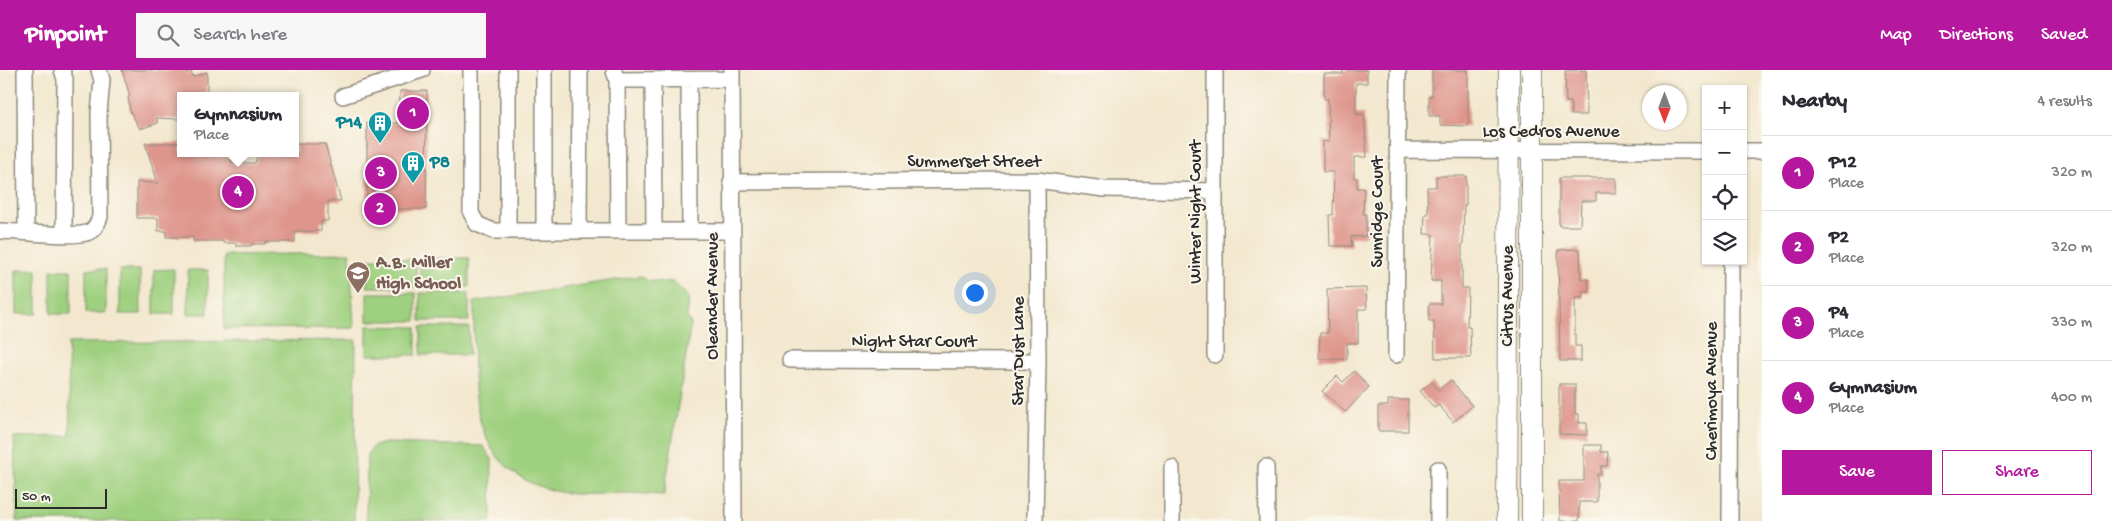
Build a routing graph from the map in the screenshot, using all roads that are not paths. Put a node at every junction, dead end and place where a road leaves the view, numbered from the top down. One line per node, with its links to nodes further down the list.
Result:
1 (25, 70): 35 (street)
2 (62, 70): 36 (street)
3 (99, 70): 36 (street)
4 (422, 70): 17 (street)
5 (471, 70): 28 (street)
6 (508, 70): 28 (street)
7 (544, 70): 29 (street)
8 (580, 70): 30 (street)
9 (1215, 70): 26 (street, Winter Night Court)
10 (1398, 70): 18 (street, Sunridge Court)
11 (1509, 70): 19 (main road, Citrus Avenue)
12 (1532, 70): 20 (main road, Citrus Avenue)
13 (615, 75): 15 (street); 31 (street)
14 (732, 75): 16 (street); 25 (street, Oleander Avenue)
15 (653, 80): 16 (street); 32 (street)
16 (689, 80): 33 (street)
17 (343, 96)
18 (1397, 150): 19 (street, Los Cedros Avenue); 39 (street, Sunridge Court)
19 (1509, 150): 20 (street, Los Cedros Avenue); 50 (main road, Citrus Avenue)
20 (1531, 151): 21 (street, Los Cedros Avenue); 51 (main road, Citrus Avenue)
21 (1702, 151)
22 (1747, 151): 23 (street)
23 (1762, 151)
24 (1037, 180): 25 (street, Summerset Street); 26 (street, Summerset Street); 41 (street, Star Dust Lane)
25 (731, 182): 34 (street, Oleander Avenue)
26 (1215, 191): 38 (street, Winter Night Court)
27 (0, 231): 35 (street)
28 (508, 231): 29 (street)
29 (544, 231): 30 (street)
30 (579, 231): 31 (street)
31 (618, 231): 32 (street)
32 (654, 231): 33 (street)
33 (690, 231): 34 (street)
34 (732, 231): 45 (street, Oleander Avenue)
35 (26, 232): 36 (street)
36 (64, 234)
37 (1731, 265): 52 (street, Cherimoya Avenue)
38 (1214, 355)
39 (1396, 355)
40 (790, 360): 41 (street, Night Star Court)
41 (1038, 361): 46 (street, Star Dust Lane)
42 (1266, 466): 48 (street)
43 (1172, 468): 47 (street)
44 (1438, 469): 49 (street)
45 (734, 521)
46 (1035, 521)
47 (1172, 521)
48 (1267, 521)
49 (1438, 521)
50 (1507, 521)
51 (1532, 521)
52 (1730, 521)

